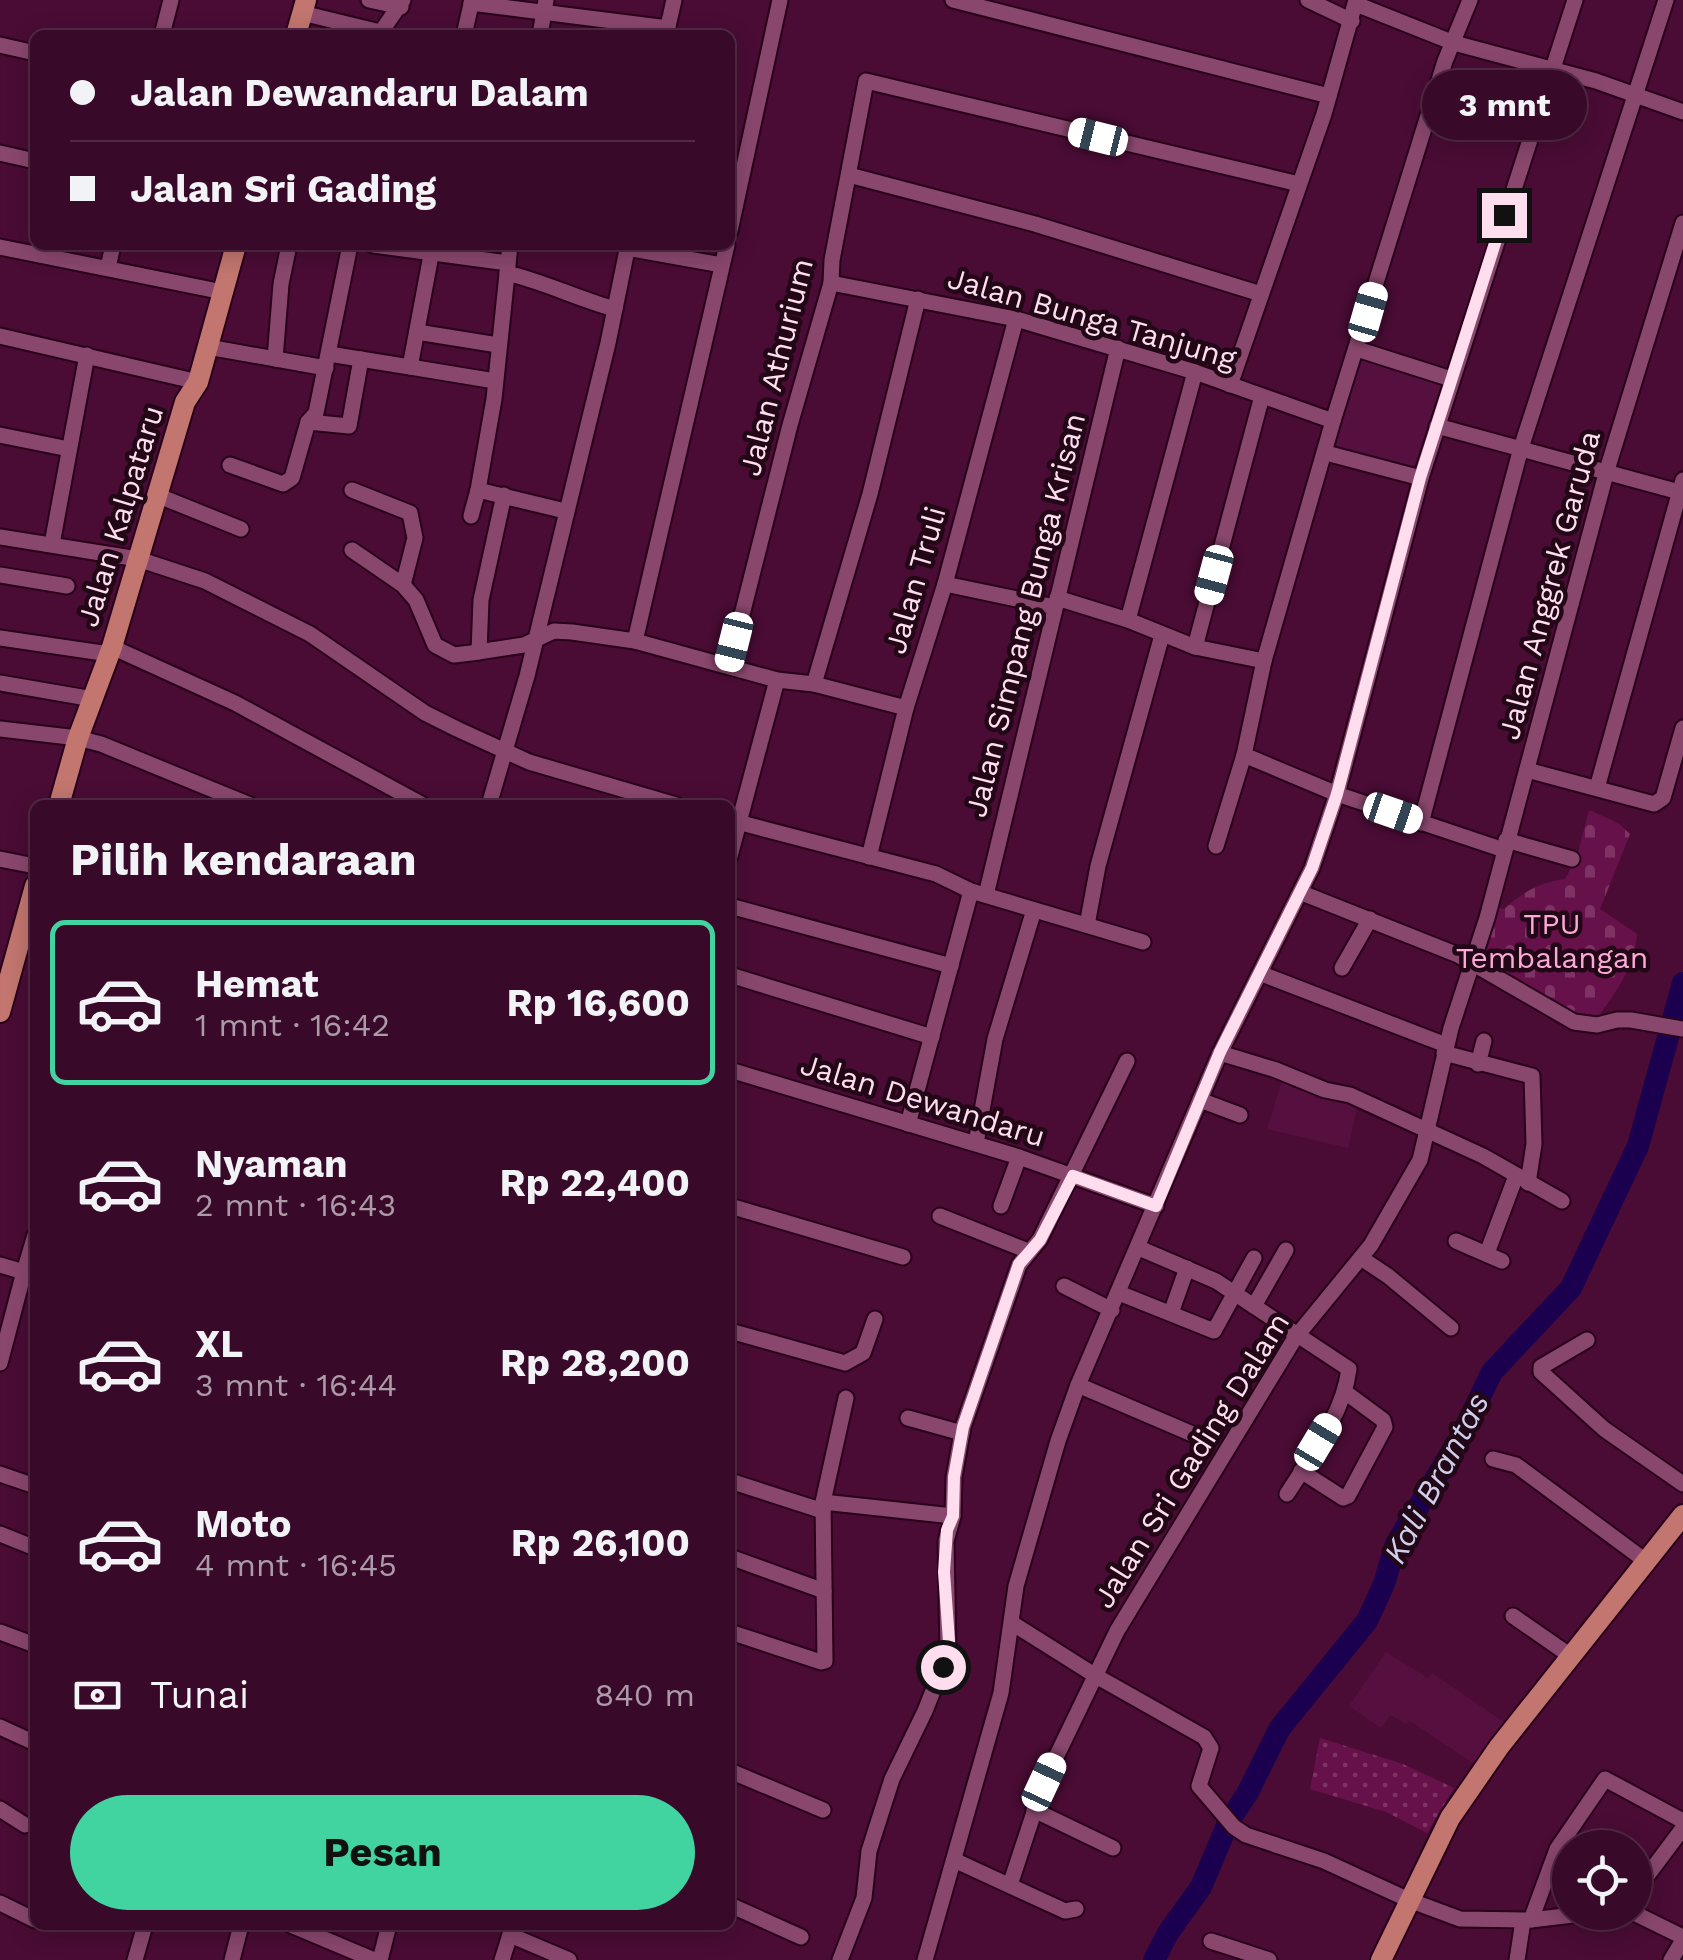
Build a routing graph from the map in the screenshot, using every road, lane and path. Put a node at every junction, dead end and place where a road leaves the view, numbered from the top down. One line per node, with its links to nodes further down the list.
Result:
1 (171, 0): 16 (street)
2 (369, 0): 11 (street)
3 (674, 0): 21 (street)
4 (780, 0): 33 (street)
5 (953, 0): 26 (street)
6 (1308, 0): 14 (street)
7 (1470, 0): 22 (street)
8 (1575, 0): 25 (street)
9 (471, 2): 13 (street); 19 (street)
10 (1666, 2): 15 (street); 27 (street)
11 (402, 4): 18 (street)
12 (304, 6): 17 (street)
13 (545, 6): 20 (street)
14 (1355, 8): 22 (street); 26 (street)
15 (1683, 10)
16 (163, 30)
17 (369, 30)
18 (383, 30)
19 (465, 30)
20 (658, 30)
21 (667, 30)
22 (1454, 43): 25 (street); 60 (street)
23 (0, 44): 24 (street)
24 (30, 52)
25 (1552, 68): 27 (street); 67 (street)
26 (1330, 96): 32 (street)
27 (1636, 96): 28 (street); 76 (street)
28 (1683, 112)
29 (0, 153): 30 (street)
30 (30, 159)
31 (848, 175): 32 (street, Jalan Athurium); 49 (street, Jalan Athurium); 51 (street)
32 (1299, 184): 51 (street)
33 (735, 208)
34 (1683, 223): 80 (street, Jalan Anggrek Garuda)
35 (0, 247): 47 (street)
36 (113, 250): 47 (street)
37 (235, 250): 50 (main road, Jalan Kalpataru)
38 (288, 250): 62 (street)
39 (349, 250): 64 (street)
40 (402, 250): 45 (street)
41 (510, 250): 48 (street)
42 (626, 250): 53 (street)
43 (647, 250): 46 (street)
44 (726, 250): 46 (street)
45 (431, 255): 48 (street); 55 (street)
46 (722, 265): 103 (street)
47 (108, 268): 50 (street)
48 (508, 268): 53 (street); 57 (street)
49 (831, 282): 52 (street, Jalan Bunga Tanjung); 108 (street, Jalan Athurium)
50 (223, 292): 58 (main road, Jalan Kalpataru)
51 (1261, 294): 70 (street)
52 (918, 299): 54 (street, Jalan Bunga Tanjung); 111 (street)
53 (616, 309): 87 (street)
54 (1016, 319): 59 (street, Jalan Bunga Tanjung); 95 (street, Jalan Truli)
55 (417, 332): 57 (street); 65 (street)
56 (0, 336): 61 (street)
57 (498, 345): 68 (street)
58 (208, 347): 62 (street); 69 (main road, Jalan Kalpataru)
59 (1118, 348): 66 (street, Jalan Bunga Tanjung); 98 (street, Jalan Simpang Bunga Krisan)
60 (1356, 349): 67 (street); 72 (street)
61 (87, 355): 69 (street); 77 (street)
62 (275, 359): 64 (street)
63 (361, 359): 64 (street); 65 (street); 73 (street)
64 (327, 361): 73 (street)
65 (410, 367): 68 (street)
66 (1195, 372): 70 (street, Jalan Bunga Tanjung); 99 (street)
67 (1450, 379): 74 (street)
68 (495, 381): 84 (street)
69 (198, 382): 86 (main road, Jalan Kalpataru)
70 (1230, 385): 71 (street, Jalan Bunga Tanjung)
71 (1262, 396): 72 (street, Jalan Bunga Tanjung); 104 (street)
72 (1334, 421): 78 (street)
73 (308, 422): 79 (street)
74 (1437, 426): 76 (street); 81 (street)
75 (0, 435): 77 (street)
76 (1521, 448): 80 (street); 128 (street)
77 (70, 449): 91 (street)
78 (1326, 453): 81 (street); 107 (street)
79 (230, 465)
80 (1607, 470): 82 (street); 119 (street, Jalan Anggrek Garuda)
81 (1420, 478): 121 (street)
82 (1682, 488): 120 (street)
83 (352, 490): 97 (street)
84 (478, 490): 85 (street); 88 (street)
85 (504, 495): 87 (street); 106 (street)
86 (159, 496): 89 (street); 93 (main road, Jalan Kalpataru)
87 (565, 511): 102 (street)
88 (471, 516)
89 (241, 529)
90 (0, 537): 91 (street)
91 (52, 544): 93 (street)
92 (352, 550): 97 (street)
93 (138, 558): 105 (main road, Jalan Kalpataru); 117 (street)
94 (0, 576): 96 (street)
95 (945, 584): 98 (street); 113 (street, Jalan Truli)
96 (67, 586)
97 (403, 586): 106 (street)
98 (1056, 602): 99 (street); 136 (street, Jalan Simpang Bunga Krisan)
99 (1128, 620): 100 (street)
100 (1162, 635): 104 (street); 141 (street)
101 (0, 638): 105 (street)
102 (536, 639): 103 (street); 106 (street); 117 (street)
103 (636, 641): 108 (street)
104 (1195, 647): 107 (street)
105 (110, 651): 112 (main road, Jalan Kalpataru); 124 (street)
106 (479, 652)
107 (1264, 660): 118 (street)
108 (728, 666): 109 (street)
109 (777, 680): 111 (street); 127 (street)
110 (0, 683): 112 (street)
111 (814, 684): 113 (street)
112 (92, 698): 116 (main road, Jalan Kalpataru)
113 (906, 708): 131 (street, Jalan Truli)
114 (0, 728): 116 (street)
115 (1683, 728): 120 (street)
116 (78, 738): 122 (main road, Jalan Kalpataru); 123 (street)
117 (507, 752): 125 (street); 126 (street)
118 (1244, 755): 121 (street); 130 (street)
119 (1527, 770): 120 (street); 129 (street, Jalan Anggrek Garuda)
120 (1597, 788)
121 (1337, 794): 128 (street); 135 (street)
122 (60, 800)
123 (239, 800)
124 (414, 800)
125 (490, 800)
126 (658, 800)
127 (735, 821): 131 (street)
128 (1422, 823): 129 (street)
129 (1505, 845): 133 (street); 143 (street, Jalan Anggrek Garuda)
130 (1216, 846)
131 (868, 857): 136 (street)
132 (0, 858): 134 (street)
133 (1572, 859)
134 (30, 865)
135 (1302, 892): 140 (street); 146 (street)
136 (979, 893): 139 (street); 144 (street, Jalan Simpang Bunga Krisan)
137 (30, 904): 148 (main road)
138 (735, 907): 144 (street)
139 (1034, 910): 141 (street); 161 (street)
140 (1370, 919): 143 (street); 145 (street)
141 (1088, 925): 142 (street)
142 (1143, 942)
143 (1471, 962): 149 (street); 152 (street, Jalan Sri Gading Dalam)
144 (952, 966): 150 (street, Jalan Simpang Bunga Krisan)
145 (1342, 968)
146 (1262, 974): 152 (street); 153 (street)
147 (735, 977): 150 (street)
148 (0, 1012)
149 (1683, 1029)
150 (932, 1038): 159 (street, Jalan Simpang Bunga Krisan)
151 (1484, 1041): 155 (street)
152 (1445, 1049): 155 (street); 160 (street, Jalan Sri Gading Dalam)
153 (1220, 1052): 157 (street); 160 (street)
154 (1126, 1060): 163 (street)
155 (1478, 1064): 164 (street)
156 (735, 1072): 159 (street, Jalan Dewandaru)
157 (1200, 1100): 158 (street); 167 (street)
158 (1240, 1115)
159 (908, 1124): 161 (street, Jalan Dewandaru)
160 (1428, 1132): 164 (street); 177 (street, Jalan Sri Gading Dalam)
161 (976, 1144): 162 (street, Jalan Dewandaru)
162 (1019, 1157): 163 (street, Jalan Dewandaru); 166 (street)
163 (1073, 1176): 167 (street, Jalan Dewandaru); 172 (street)
164 (1522, 1180): 165 (street); 170 (street)
165 (1562, 1201)
166 (1000, 1206)
167 (1156, 1206): 171 (street)
168 (735, 1207): 175 (street)
169 (940, 1216): 172 (street)
170 (1456, 1241)
171 (1139, 1248): 179 (street); 182 (street)
172 (1028, 1250): 197 (street)
173 (1286, 1250): 184 (street)
174 (30, 1254): 180 (street)
175 (904, 1256)
176 (1254, 1258): 183 (street)
177 (1360, 1258): 188 (street); 190 (street, Jalan Sri Gading Dalam)
178 (0, 1265): 180 (street)
179 (1188, 1268): 183 (street); 186 (street)
180 (24, 1272): 192 (street)
181 (1064, 1286): 185 (street)
182 (1120, 1292): 185 (street); 186 (street)
183 (1234, 1294): 184 (street); 186 (street)
184 (1254, 1306): 190 (street)
185 (1112, 1310): 193 (street)
186 (1171, 1313)
187 (876, 1319): 189 (street)
188 (1450, 1328)
189 (735, 1332)
190 (1296, 1336): 194 (street); 220 (street, Jalan Sri Gading Dalam)
191 (1588, 1340): 204 (street)
192 (0, 1364)
193 (1078, 1385): 198 (street); 215 (street)
194 (1345, 1392): 200 (street); 200 (street)
195 (846, 1398): 206 (street)
196 (908, 1418): 197 (street)
197 (962, 1434): 208 (street)
198 (1196, 1436)
199 (1493, 1459): 212 (street)
200 (1301, 1471): 205 (street)
201 (0, 1474): 203 (street)
202 (735, 1481): 206 (street)
203 (30, 1484)
204 (1683, 1484)
205 (1286, 1494)
206 (823, 1506): 208 (street); 213 (street)
207 (1683, 1515): 212 (main road)
208 (953, 1516): 254 (street)
209 (0, 1534): 210 (street)
210 (30, 1546)
211 (735, 1559): 213 (street)
212 (1647, 1562): 219 (main road)
213 (824, 1591): 217 (street)
214 (1513, 1616): 219 (street)
215 (1012, 1623): 220 (street); 230 (street)
216 (0, 1632): 218 (street)
217 (735, 1634)
218 (30, 1643)
219 (1572, 1657): 233 (main road)
220 (1096, 1676): 226 (street, Jalan Sri Gading Dalam); 233 (street)
221 (0, 1727): 222 (street)
222 (30, 1741)
223 (735, 1773): 225 (street)
224 (0, 1809): 227 (street)
225 (823, 1810)
226 (1034, 1810): 229 (street); 232 (street, Jalan Sri Gading Dalam)
227 (25, 1824)
228 (1683, 1824): 231 (street); 239 (street)
229 (1113, 1848)
230 (954, 1860): 232 (street); 255 (street)
231 (1652, 1868)
232 (1010, 1884): 236 (street)
233 (1409, 1900): 239 (street); 257 (main road)
234 (0, 1903): 237 (street)
235 (735, 1907): 246 (street)
236 (1076, 1909)
237 (30, 1918)
238 (1552, 1918): 239 (street)
239 (1527, 1921): 258 (street)
240 (1652, 1923): 247 (street)
241 (143, 1930): 249 (street)
242 (241, 1930): 250 (street)
243 (304, 1930): 251 (street)
244 (387, 1930): 251 (street)
245 (511, 1930): 252 (street); 253 (street)
246 (801, 1937)
247 (1683, 1939): 259 (street)
248 (1210, 1941): 256 (street)
249 (135, 1960)
250 (232, 1960)
251 (377, 1960)
252 (502, 1960)
253 (569, 1960)
254 (840, 1960)
255 (925, 1960)
256 (1269, 1960)
257 (1381, 1960)
258 (1517, 1960)
259 (1672, 1960)

